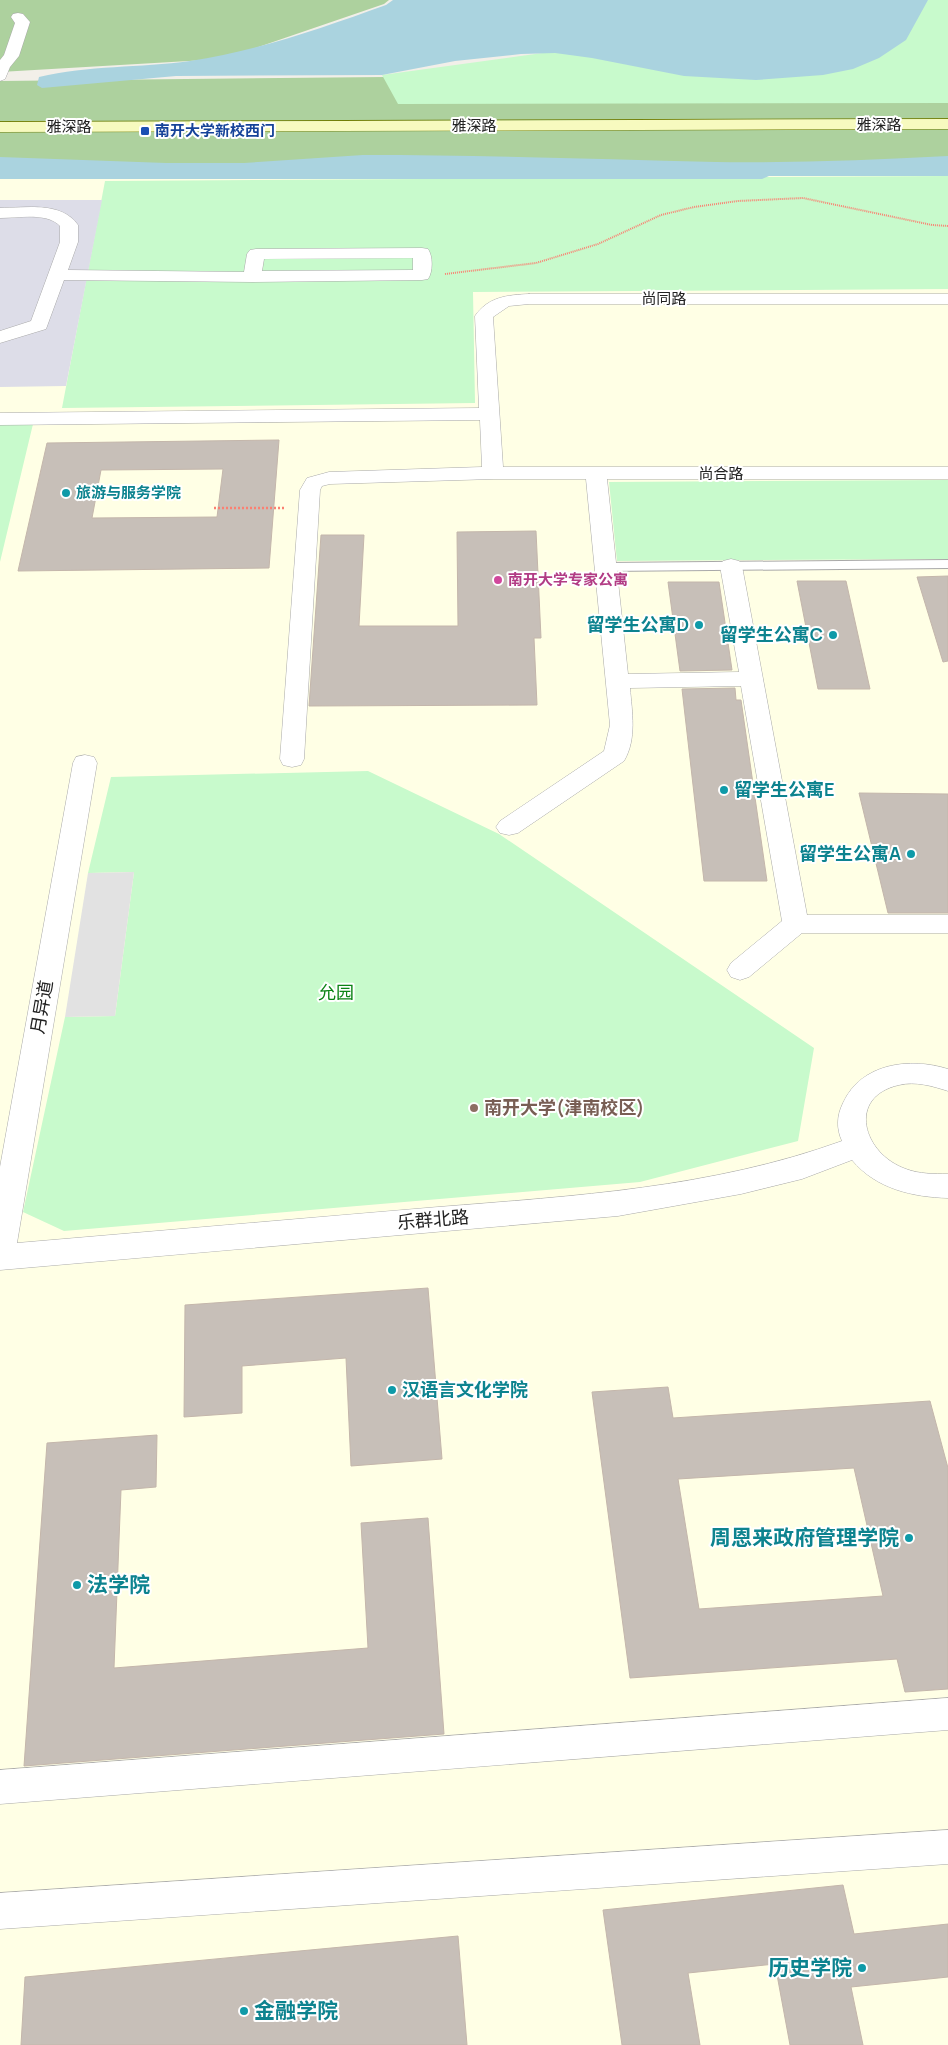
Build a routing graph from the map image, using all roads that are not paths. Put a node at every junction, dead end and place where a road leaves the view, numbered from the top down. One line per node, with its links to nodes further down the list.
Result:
1 (24, 0): 2 (street)
2 (0, 76)
3 (948, 114): 4 (main road, 雅深路)
4 (0, 116)
5 (948, 124): 6 (main road, 雅深路)
6 (0, 127)
7 (0, 213): 8 (street)
8 (57, 275): 9 (street); 11 (street)
9 (422, 275)
10 (948, 298): 12 (street, 尚同路)
11 (0, 337)
12 (490, 414): 13 (street); 15 (street, 尚同路)
13 (0, 419)
14 (948, 473): 16 (street, 尚合路)
15 (493, 474): 16 (street, 尚合路); 22 (street, 尚合路)
16 (596, 474): 19 (street)
17 (948, 564): 18 (lane)
18 (731, 566): 19 (lane); 20 (street)
19 (606, 568): 21 (street)
20 (751, 679): 21 (street); 25 (street)
21 (618, 681): 24 (street)
22 (292, 760)
23 (85, 763): 31 (street, 月异道)
24 (509, 828)
25 (796, 924): 26 (street); 27 (street)
26 (948, 924)
27 (740, 970)
28 (948, 1080): 29 (street)
29 (859, 1146): 30 (street); 32 (street, 乐群北路)
30 (948, 1186)
31 (0, 1251)
32 (0, 1257)
33 (948, 1714): 34 (street)
34 (0, 1787)
35 (948, 1847): 36 (street)
36 (0, 1911)

